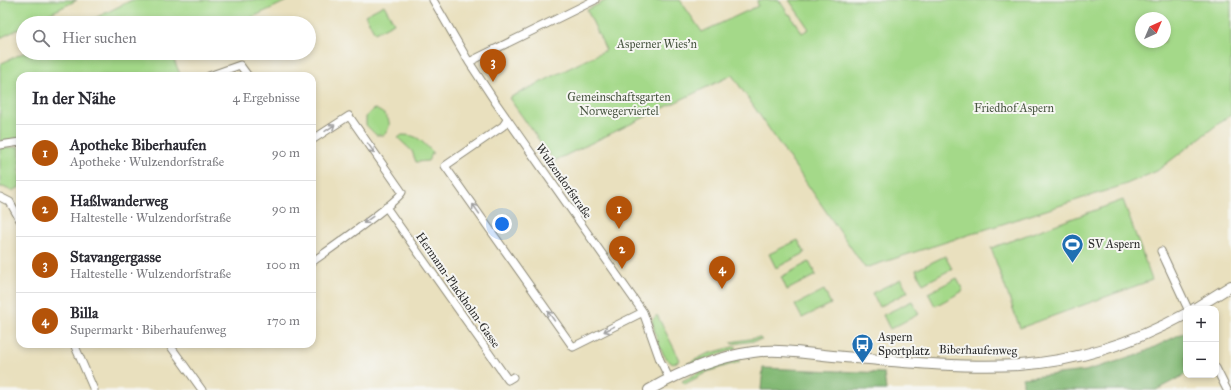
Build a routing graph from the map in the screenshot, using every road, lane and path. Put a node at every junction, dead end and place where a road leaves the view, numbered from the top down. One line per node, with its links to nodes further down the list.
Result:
1 (433, 0): 3 (street, Wulzendorfstraße)
2 (595, 0): 3 (street)
3 (468, 62): 6 (street, Wulzendorfstraße)
4 (220, 72): 5 (street)
5 (245, 72)
6 (508, 120): 18 (street, Wulzendorfstraße); 18 (street, one-way to 6)
7 (316, 137): 11 (street, one-way to 11)
8 (16, 143): 9 (street)
9 (0, 145)
10 (0, 198): 12 (street)
11 (386, 207): 14 (street, one-way to 14); 23 (street, Hermann-Plackholm-Gasse)
12 (16, 213)
13 (1161, 251): 16 (street)
14 (316, 259)
15 (1231, 286): 17 (main road)
16 (1187, 306)
17 (1199, 306)
18 (643, 312): 24 (street, Wulzendorfstraße)
19 (1183, 316): 24 (main road, Biberhaufenweg)
20 (76, 348): 25 (street)
21 (171, 348): 26 (street)
22 (1219, 374): 28 (street)
23 (514, 377)
24 (669, 378): 27 (main road, Biberhaufenweg)
25 (94, 390)
26 (202, 390)
27 (649, 390)
28 (1227, 390)

